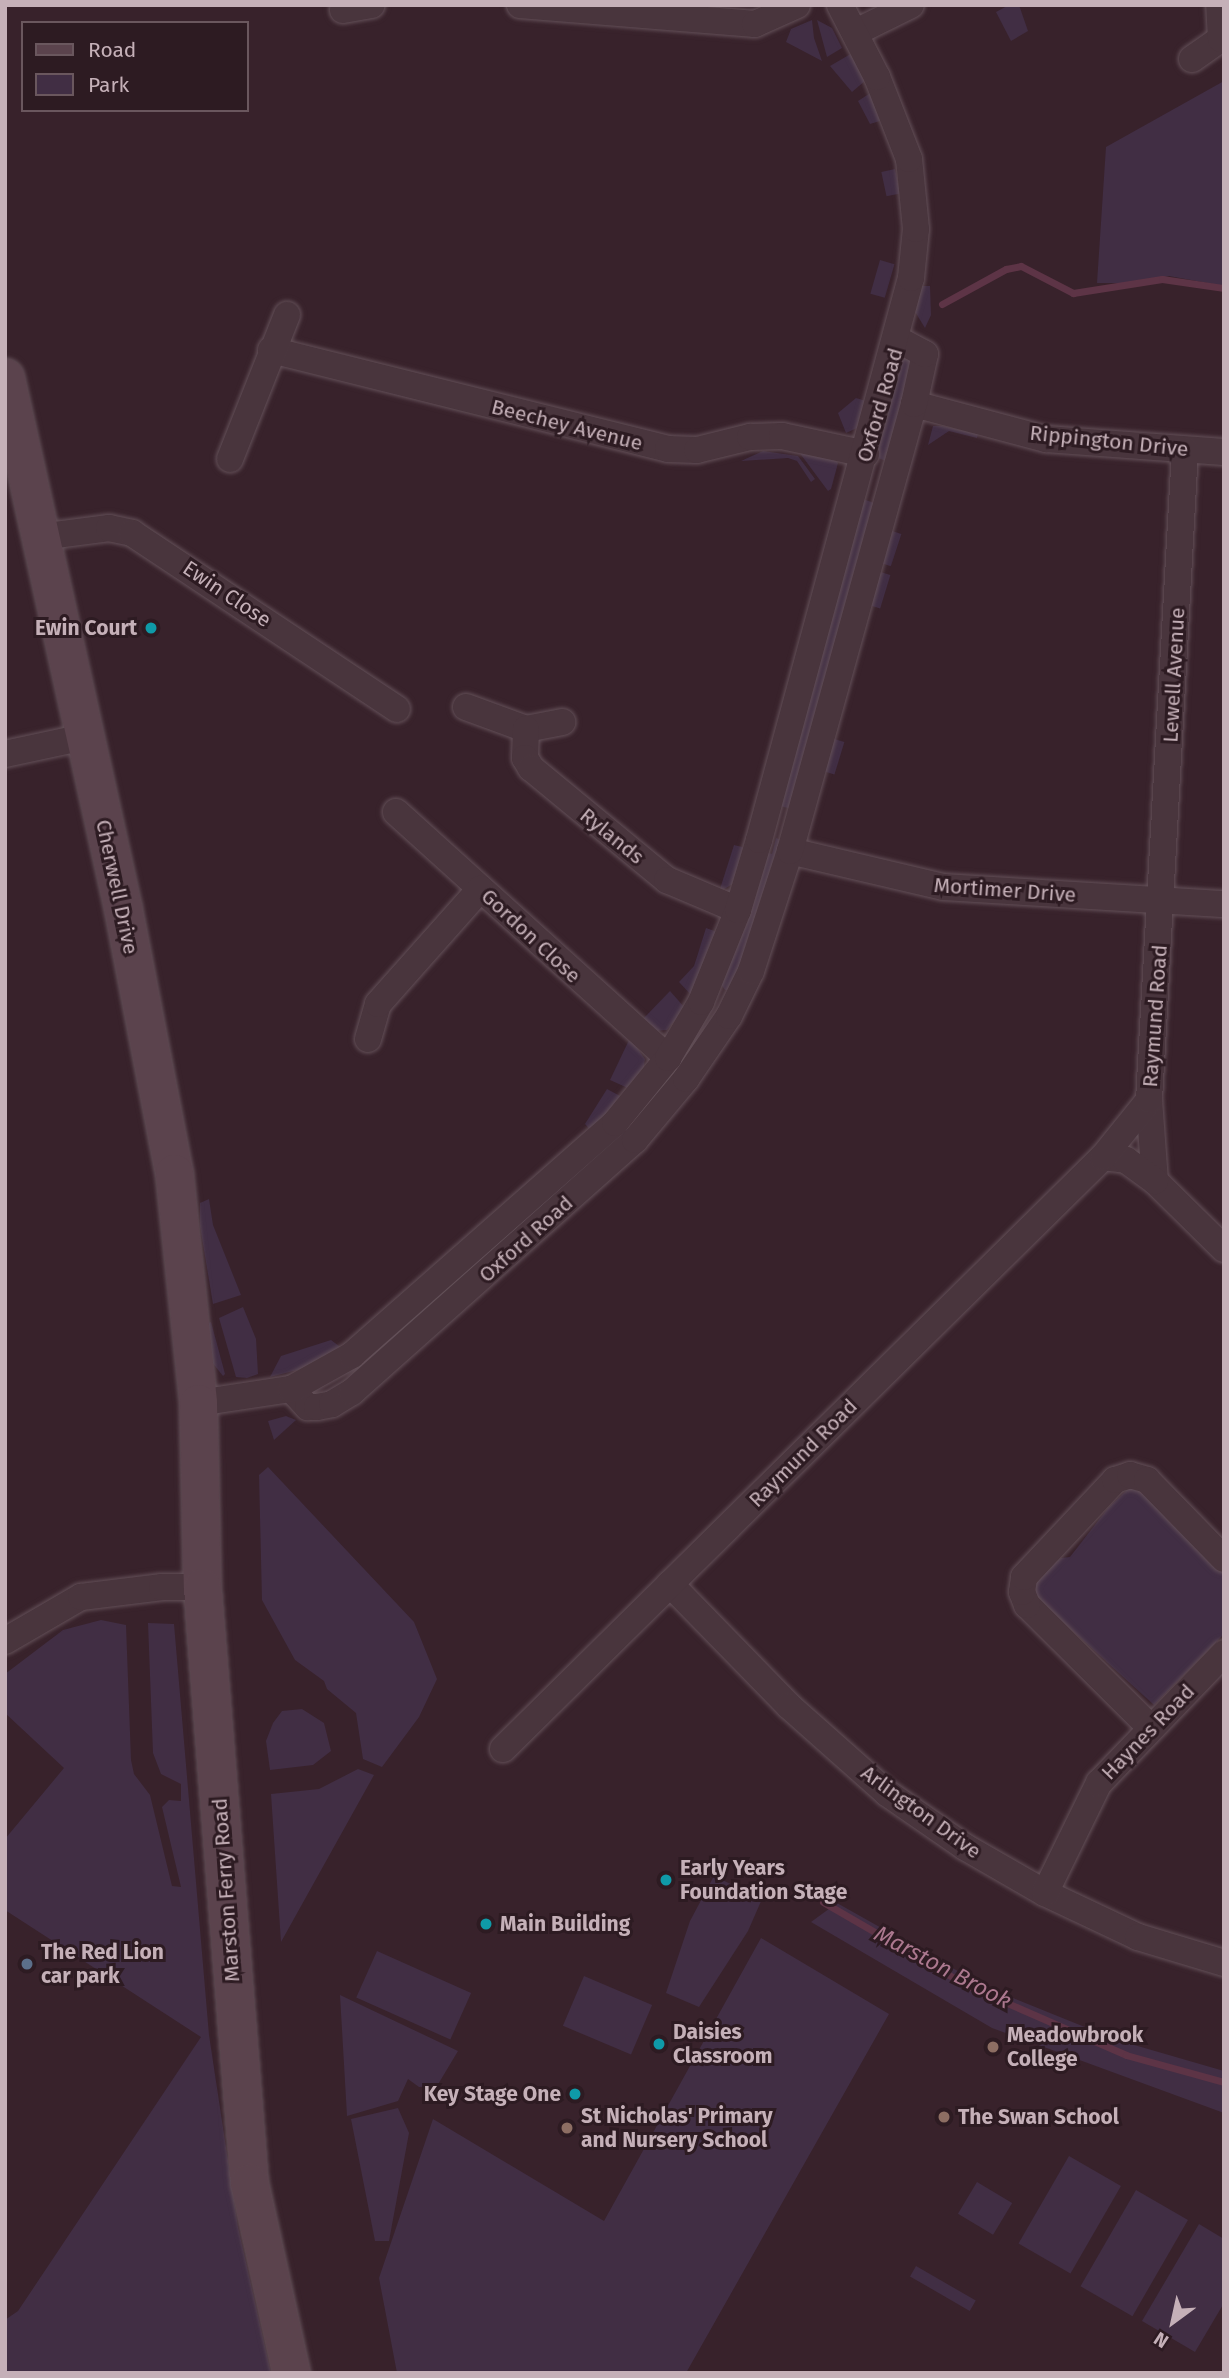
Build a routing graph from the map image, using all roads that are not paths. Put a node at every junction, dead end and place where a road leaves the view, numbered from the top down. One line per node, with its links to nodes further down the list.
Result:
1 (372, 5): 7 (street)
2 (520, 5): 3 (street)
3 (797, 5)
4 (841, 5): 8 (street)
5 (911, 5): 8 (street)
6 (1219, 5): 9 (street)
7 (343, 10)
8 (856, 32): 11 (street)
9 (1192, 59)
10 (287, 315): 12 (street)
11 (897, 339): 14 (street, Oxford Road); 17 (street, Oxford Road)
12 (271, 350): 17 (street, Beechey Avenue); 18 (street)
13 (5, 377): 19 (main road, Cherwell Drive)
14 (914, 404): 15 (street, Rippington Drive); 27 (street, Oxford Road)
15 (1185, 450): 16 (street, Rippington Drive); 29 (street, Lewell Avenue)
16 (1224, 452)
17 (866, 454): 31 (street, Oxford Road)
18 (230, 459)
19 (40, 537): 21 (street, Ewin Close); 24 (main road, Cherwell Drive)
20 (466, 707): 23 (street)
21 (397, 709)
22 (562, 722): 23 (street)
23 (526, 729): 31 (street, Rylands)
24 (84, 737): 25 (street); 41 (main road, Cherwell Drive)
25 (5, 754)
26 (396, 812): 28 (street, Gordon Close)
27 (790, 851): 29 (street, Mortimer Drive); 33 (street, Oxford Road)
28 (480, 889): 34 (street); 35 (street, Gordon Close)
29 (1163, 900): 30 (street, Mortimer Drive); 36 (street, Raymund Road)
30 (1224, 904)
31 (738, 910): 32 (street, Oxford Road)
32 (701, 1002): 33 (street); 35 (street, Oxford Road)
33 (729, 1016): 40 (street, Oxford Road)
34 (368, 1039)
35 (668, 1058): 40 (street, Oxford Road)
36 (1149, 1100): 37 (street, Raymund Road); 38 (street)
37 (1102, 1157): 38 (street); 43 (street, Raymund Road)
38 (1155, 1181): 39 (street)
39 (1224, 1249)
40 (291, 1389): 41 (street, Oxford Road)
41 (198, 1403): 44 (main road, Marston Ferry Road)
42 (1224, 1559): 47 (street)
43 (670, 1584): 48 (street, Raymund Road); 49 (street, Arlington Drive)
44 (202, 1587): 45 (street); 51 (main road, Marston Ferry Road)
45 (5, 1641)
46 (1224, 1654): 47 (street, Haynes Road)
47 (1150, 1727): 49 (street, Haynes Road)
48 (503, 1749)
49 (1045, 1893): 50 (street, Arlington Drive)
50 (1224, 1963)
51 (291, 2373)

